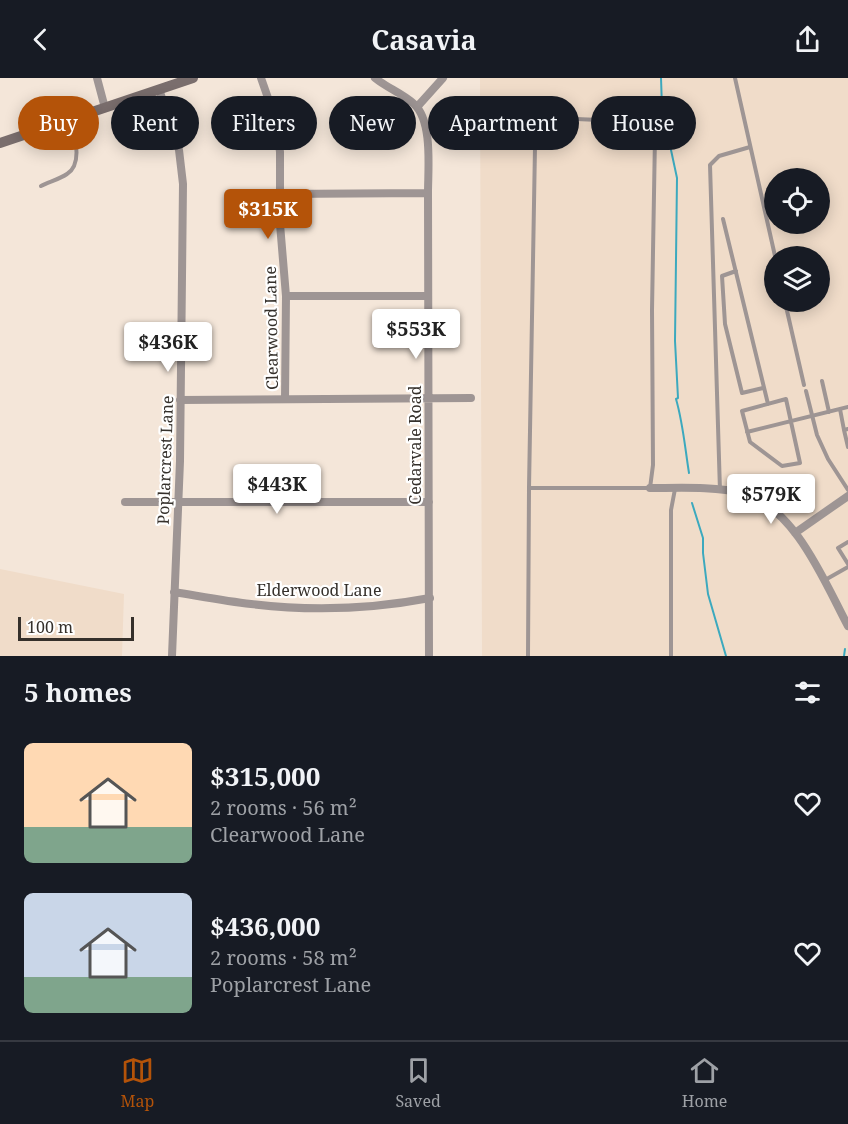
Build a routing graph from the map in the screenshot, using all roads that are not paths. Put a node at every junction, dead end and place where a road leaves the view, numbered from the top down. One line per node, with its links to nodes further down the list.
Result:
1 (97, 78): 9 (street)
2 (193, 78): 7 (main road)
3 (261, 78): 17 (street, Clearwood Lane)
4 (375, 78): 8 (street)
5 (442, 78): 8 (street)
6 (735, 78): 13 (lane)
7 (159, 89): 9 (main road); 31 (street, Poplarcrest Lane)
8 (417, 107): 16 (street, Cedarvale Road)
9 (105, 108): 10 (main road)
10 (99, 110)
11 (18, 137): 12 (main road)
12 (0, 143)
13 (750, 147): 19 (lane); 45 (lane)
14 (75, 150): 15 (lane)
15 (41, 186)
16 (428, 193): 17 (street); 22 (street, Cedarvale Road)
17 (280, 194): 21 (street, Clearwood Lane)
18 (723, 219): 20 (lane)
19 (773, 246)
20 (736, 271): 26 (lane); 26 (lane)
21 (286, 296): 22 (street); 30 (street, Clearwood Lane)
22 (428, 296): 28 (street, Cedarvale Road)
23 (787, 312): 25 (lane)
24 (822, 381): 35 (lane)
25 (804, 385)
26 (764, 388): 32 (lane)
27 (806, 391): 36 (lane)
28 (429, 398): 29 (street); 30 (street); 49 (street, Cedarvale Road)
29 (471, 398)
30 (285, 399): 31 (street)
31 (180, 400): 48 (street, Poplarcrest Lane)
32 (768, 404): 37 (lane); 39 (lane)
33 (848, 407): 34 (lane)
34 (840, 409): 35 (lane); 38 (lane)
35 (829, 412): 36 (lane)
36 (812, 416): 37 (lane); 44 (lane)
37 (791, 421): 39 (lane); 39 (lane)
38 (846, 430): 40 (lane)
39 (747, 432)
40 (848, 447)
41 (529, 488): 42 (lane); 42 (lane); 59 (lane)
42 (650, 488): 43 (street)
43 (676, 488): 45 (street); 60 (lane)
44 (848, 490)
45 (720, 491): 50 (street)
46 (848, 496): 50 (street)
47 (125, 502): 48 (street)
48 (178, 502): 49 (street); 54 (street, Poplarcrest Lane)
49 (429, 502): 55 (street, Cedarvale Road)
50 (795, 533): 53 (street)
51 (848, 542): 52 (lane)
52 (848, 566): 53 (lane)
53 (824, 581): 56 (street)
54 (174, 592): 55 (street, Elderwood Lane); 57 (street, Poplarcrest Lane)
55 (430, 598): 58 (street, Cedarvale Road)
56 (848, 626)
57 (172, 656)
58 (429, 656)
59 (528, 656)
60 (672, 656)

